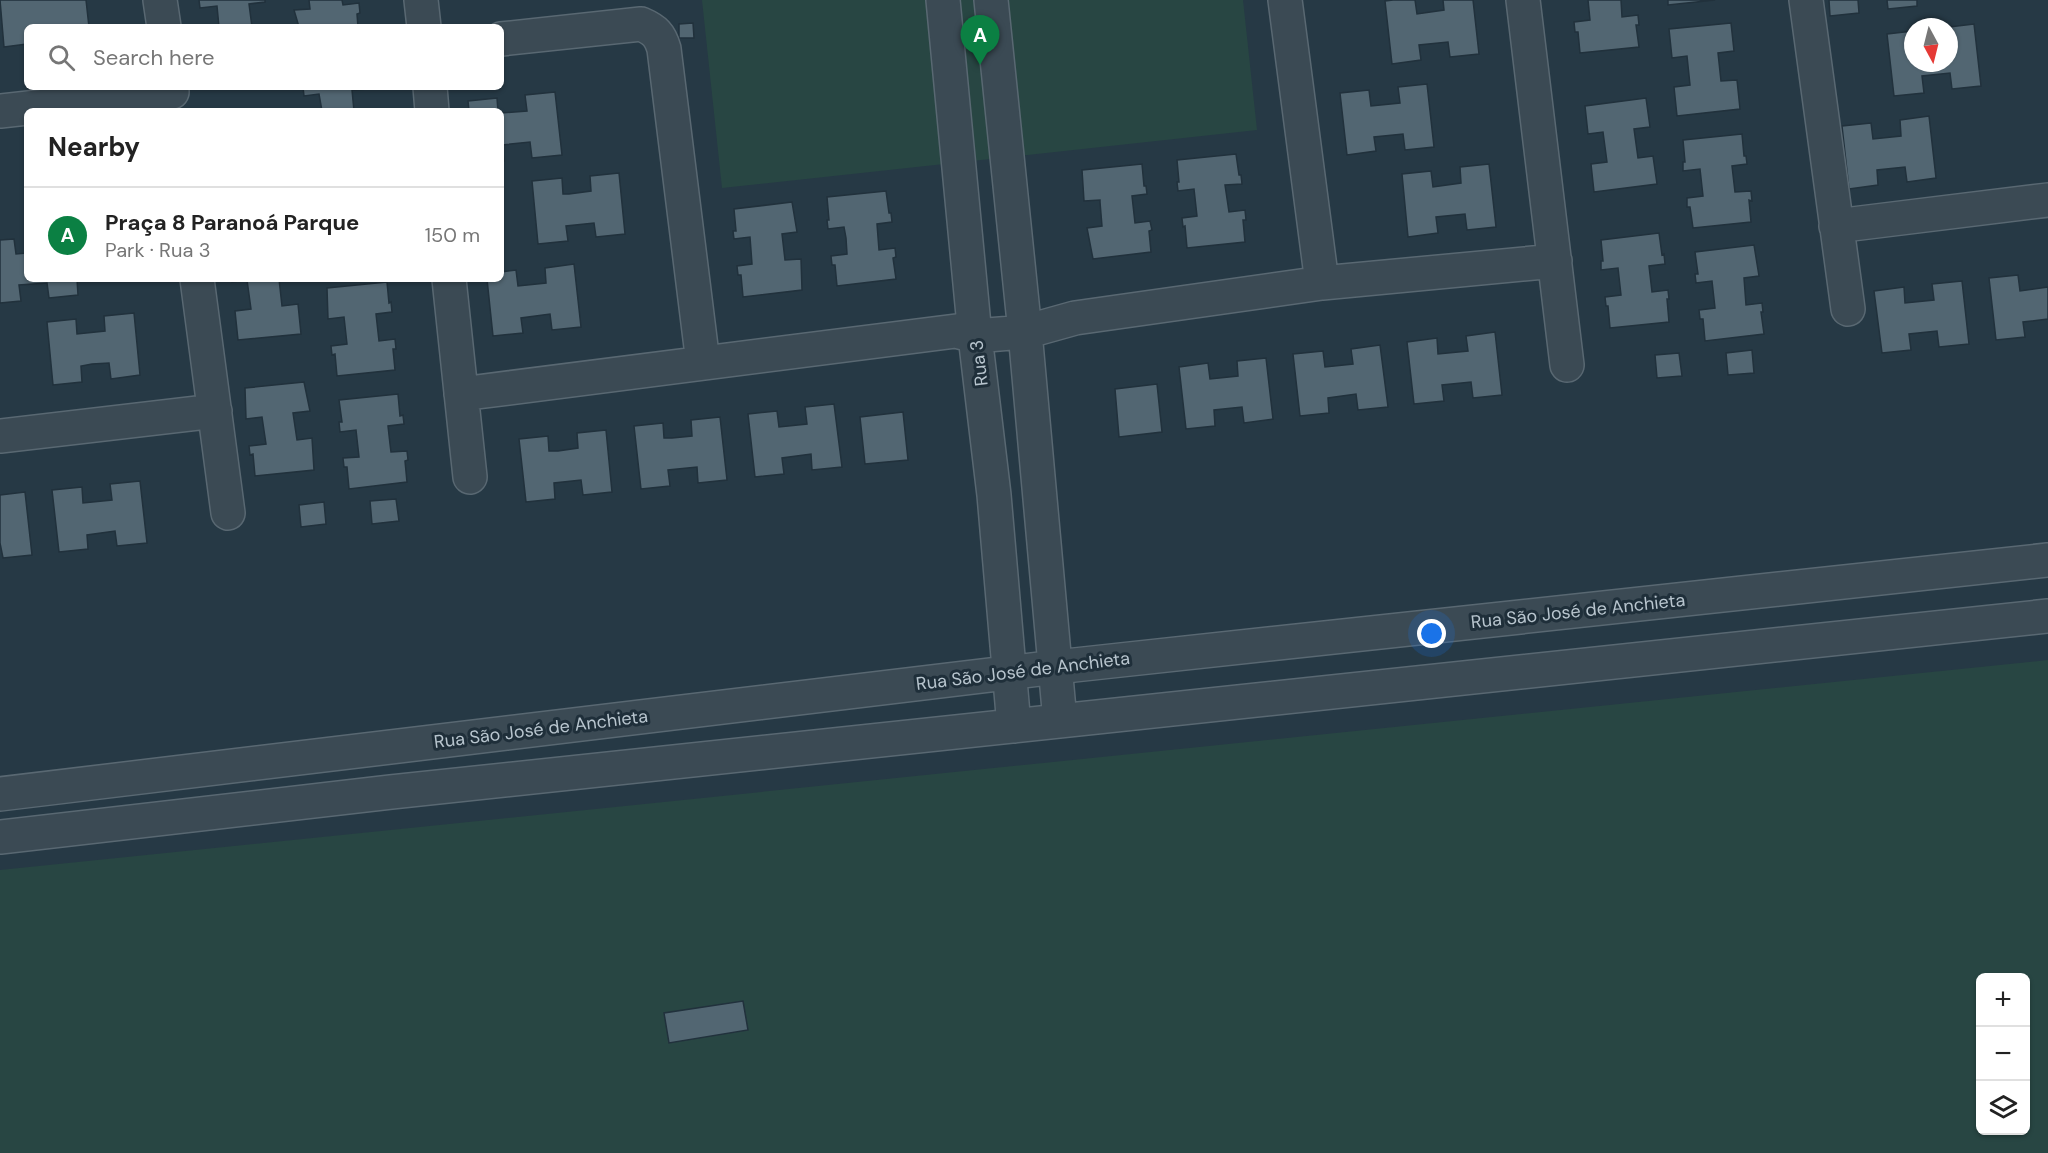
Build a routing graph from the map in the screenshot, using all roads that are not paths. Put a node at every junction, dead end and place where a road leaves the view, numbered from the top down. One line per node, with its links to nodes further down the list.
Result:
1 (160, 0): 8 (street)
2 (421, 0): 9 (street)
3 (943, 0): 25 (street, Rua 3)
4 (991, 0): 24 (street)
5 (1285, 0): 22 (street)
6 (1523, 0): 19 (street)
7 (1806, 0): 18 (street)
8 (164, 24)
9 (424, 24)
10 (504, 39): 26 (street)
11 (430, 90): 14 (street)
12 (173, 96): 13 (street)
13 (35, 108)
14 (432, 108)
15 (24, 109): 16 (street)
16 (0, 111)
17 (2048, 201): 18 (street)
18 (1836, 226): 23 (street)
19 (1555, 261): 22 (street); 27 (street)
20 (197, 282): 29 (street)
21 (449, 282): 28 (street)
22 (1322, 283): 24 (street)
23 (1848, 309)
24 (1025, 332): 25 (street); 35 (street)
25 (975, 336): 26 (street); 36 (street, Rua 3)
26 (703, 363): 28 (street)
27 (1567, 365)
28 (461, 394): 31 (street)
29 (215, 411): 30 (street); 32 (street)
30 (0, 436)
31 (470, 477)
32 (228, 513)
33 (2048, 560): 35 (street, Rua São José de Anchieta)
34 (2048, 616): 37 (street)
35 (1056, 667): 36 (street, Rua São José de Anchieta); 37 (street)
36 (1008, 673): 38 (street, Rua 3); 39 (street, Rua São José de Anchieta)
37 (1060, 721): 38 (street)
38 (1014, 726): 40 (street)
39 (0, 794)
40 (0, 837)

